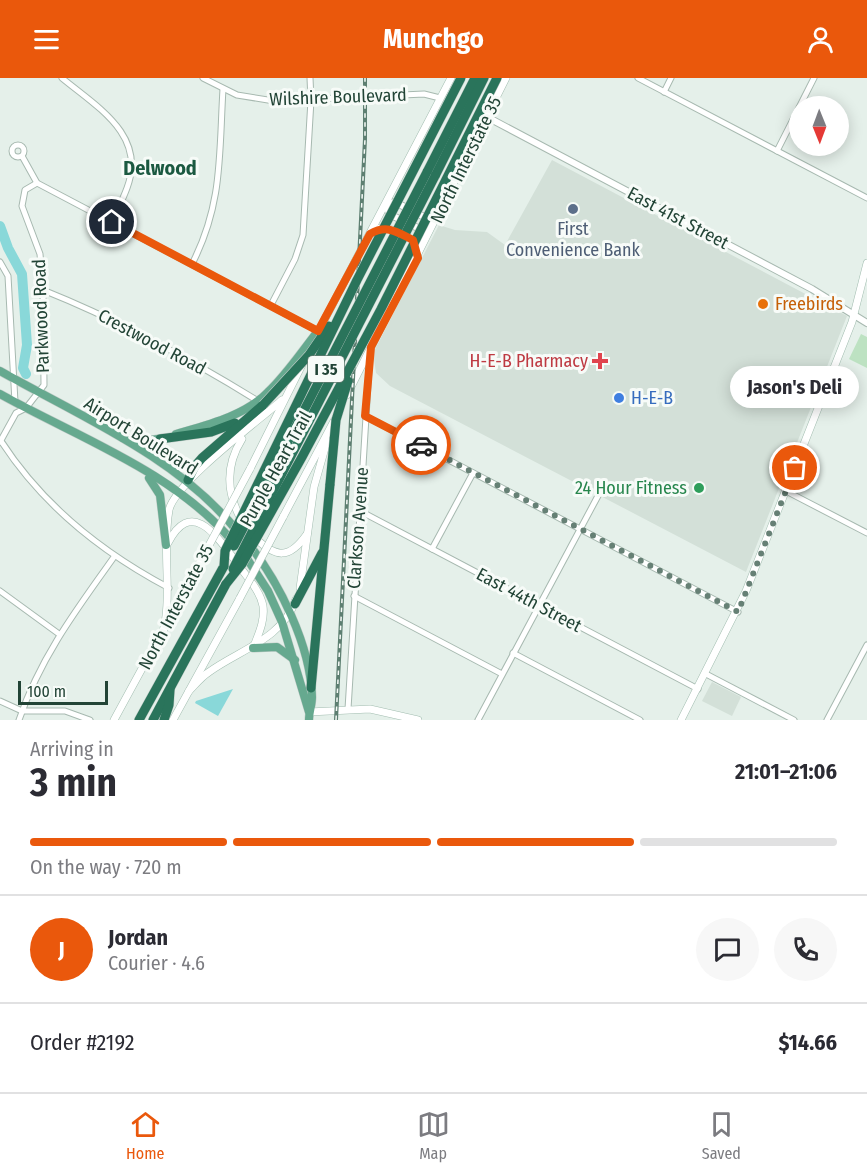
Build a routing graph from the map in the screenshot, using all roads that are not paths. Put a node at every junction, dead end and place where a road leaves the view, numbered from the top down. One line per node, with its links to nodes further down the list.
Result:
1 (63, 78): 28 (street)
2 (203, 78): 14 (street, Wilshire Boulevard)
3 (310, 78): 17 (street)
4 (451, 78): 16 (main road, North Interstate 35)
5 (461, 78): 36 (highway, Purple Heart Trail / I 35, bridge)
6 (475, 78): 23 (highway, Purple Heart Trail / I 35)
7 (484, 78): 21 (highway, Purple Heart Trail / I 35)
8 (497, 78): 39 (highway, Purple Heart Trail / I 35, bridge)
9 (501, 78): 21 (highway)
10 (506, 78): 18 (main road, North Interstate 35)
11 (638, 78): 15 (street)
12 (671, 78): 15 (street)
13 (814, 78): 19 (street)
14 (223, 89): 17 (street, Wilshire Boulevard); 35 (street)
15 (664, 92): 19 (street)
16 (440, 98): 17 (street, Wilshire Boulevard); 22 (main road, North Interstate 35)
17 (311, 100): 38 (street)
18 (487, 117): 25 (main road, North Interstate 35); 40 (street, East 41st Street)
19 (777, 151): 26 (street)
20 (22, 156): 24 (street)
21 (445, 158): 23 (highway, Purple Heart Trail / I 35)
22 (402, 174): 25 (main road); 27 (main road, North Interstate 35)
23 (431, 174): 73 (highway, Purple Heart Trail / I 35, bridge); 74 (highway, Purple Heart Trail / I 35, bridge)
24 (37, 183): 28 (street); 37 (street, Parkwood Road)
25 (448, 197): 29 (main road, North Interstate 35)
26 (867, 198)
27 (386, 204): 29 (street); 30 (main road, North Interstate 35); 31 (street)
28 (112, 222): 35 (street)
29 (435, 223): 31 (main road, North Interstate 35)
30 (370, 234): 32 (main road); 42 (main road, North Interstate 35)
31 (430, 234): 32 (main road, North Interstate 35)
32 (418, 258): 43 (main road, North Interstate 35)
33 (867, 263): 40 (main road)
34 (2, 264): 45 (street, Parkwood Road)
35 (192, 264): 38 (street)
36 (357, 280): 50 (highway, bridge); 73 (highway, Purple Heart Trail / I 35, bridge)
37 (43, 290): 46 (street, Parkwood Road); 50 (street, Crestwood Road)
38 (271, 305): 42 (street)
39 (381, 309): 71 (highway, bridge); 74 (highway, Purple Heart Trail / I 35, bridge)
40 (855, 315): 41 (street, East 41st Street); 62 (main road)
41 (867, 322)
42 (318, 331): 48 (main road, North Interstate 35); 50 (main road)
43 (371, 347): 53 (street, Clarkson Avenue); 54 (main road, North Interstate 35)
44 (0, 371): 45 (main road, Airport Boulevard)
45 (12, 378): 46 (main road, Airport Boulevard); 49 (street, Parkwood Road)
46 (39, 392): 51 (street, Parkwood Road); 55 (main road, Airport Boulevard)
47 (0, 394): 49 (main road, Airport Boulevard)
48 (286, 396): 56 (main road); 83 (main road, North Interstate 35, bridge)
49 (15, 402): 51 (main road, Airport Boulevard)
50 (260, 403): 52 (highway); 57 (main road)
51 (26, 408): 58 (street, Parkwood Road); 59 (main road, Airport Boulevard)
52 (253, 413): 57 (highway); 61 (highway)
53 (365, 416): 60 (street); 65 (street, Clarkson Avenue)
54 (331, 428): 67 (main road); 94 (main road, North Interstate 35, bridge)
55 (105, 430): 57 (main road); 61 (main road, Airport Boulevard)
56 (244, 434): 61 (main road); 67 (main road)
57 (160, 439)
58 (0, 441): 72 (street)
59 (137, 467): 63 (main road, Airport Boulevard); 69 (main road)
60 (473, 473): 66 (street); 70 (street)
61 (188, 480): 63 (main road); 81 (main road, Airport Boulevard)
62 (786, 491): 68 (street); 80 (main road)
63 (178, 492): 69 (main road); 82 (main road, Airport Boulevard)
64 (599, 494): 66 (street)
65 (360, 511): 70 (street, East 44th Street); 77 (street, Clarkson Avenue)
66 (581, 528): 79 (street); 80 (street)
67 (308, 533): 78 (main road)
68 (867, 533)
69 (166, 546): 75 (main road); 86 (main road)
70 (432, 549): 79 (street, East 44th Street)
71 (324, 550): 78 (highway); 92 (highway)
72 (114, 557): 75 (street); 84 (street)
73 (222, 568): 99 (highway, Purple Heart Trail / I 35)
74 (226, 584): 91 (highway, Purple Heart Trail / I 35)
75 (169, 588): 83 (main road)
76 (0, 591): 84 (street)
77 (354, 596): 89 (street); 96 (street, Clarkson Avenue)
78 (295, 604): 81 (main road)
79 (539, 605): 87 (street); 93 (street, East 44th Street)
80 (738, 612): 90 (main road)
81 (290, 613): 82 (main road); 92 (main road, Airport Boulevard)
82 (282, 622): 86 (main road); 88 (main road, Airport Boulevard)
83 (164, 629): 102 (main road, North Interstate 35)
84 (59, 634): 97 (street)
85 (867, 645): 111 (street)
86 (253, 648): 88 (main road); 94 (main road)
87 (513, 653): 89 (street); 108 (street)
88 (295, 660): 98 (main road, Airport Boulevard)
89 (502, 674): 107 (street)
90 (706, 674): 93 (main road); 110 (street)
91 (170, 688): 103 (highway, Purple Heart Trail / I 35); 104 (highway)
92 (311, 688): 98 (main road, Airport Boulevard)
93 (698, 689): 109 (main road)
94 (189, 691): 105 (main road, North Interstate 35)
95 (0, 701): 97 (street)
96 (348, 709): 98 (main road); 106 (main road)
97 (22, 711): 100 (street); 101 (street)
98 (309, 716)
99 (138, 719)
100 (19, 720)
101 (90, 720)
102 (114, 720)
103 (153, 720)
104 (164, 720)
105 (173, 720)
106 (418, 720)
107 (478, 720)
108 (640, 720)
109 (681, 720)
110 (794, 720)
111 (827, 720)

